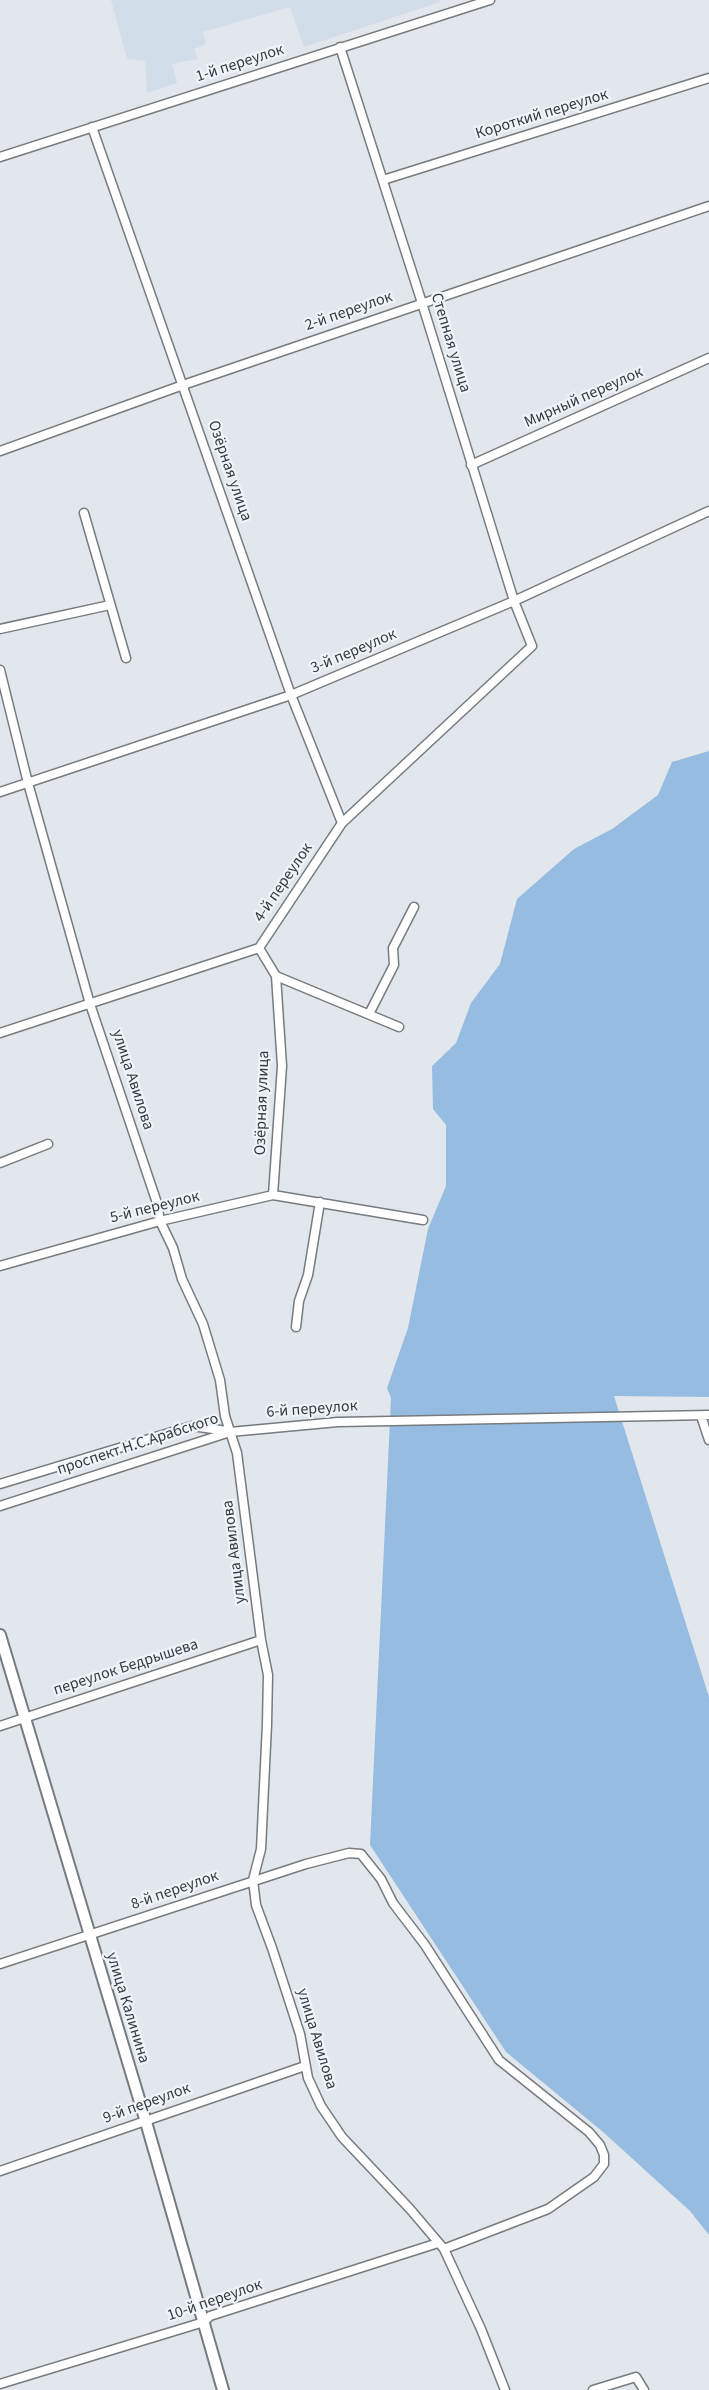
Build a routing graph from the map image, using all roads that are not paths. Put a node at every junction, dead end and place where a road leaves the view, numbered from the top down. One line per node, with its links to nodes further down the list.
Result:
1 (490, 0): 2 (street, 1-й переулок)
2 (340, 47): 4 (street, 1-й переулок); 6 (street, Степная улица)
3 (709, 78): 6 (street, Короткий переулок)
4 (92, 127): 5 (street, 1-й переулок); 10 (street, Озёрная улица)
5 (0, 157)
6 (383, 180): 8 (street, Степная улица)
7 (709, 206): 8 (street, 2-й переулок)
8 (422, 303): 10 (street, 2-й переулок); 12 (street, Степная улица)
9 (709, 358): 12 (street, Мирный переулок)
10 (183, 385): 11 (street, 2-й переулок); 21 (street, Озёрная улица)
11 (0, 451)
12 (471, 465): 15 (street, Степная улица)
13 (709, 511): 15 (street, 3-й переулок)
14 (84, 513): 16 (street)
15 (514, 601): 18 (street, Степная улица); 21 (street, 3-й переулок)
16 (110, 605): 17 (street); 19 (street)
17 (0, 629)
18 (532, 646): 24 (street, 4-й переулок)
19 (126, 658)
20 (0, 673): 22 (street, улица Авилова)
21 (291, 695): 22 (street, 3-й переулок); 24 (street, Озёрная улица)
22 (28, 783): 23 (street, 3-й переулок); 28 (street, улица Авилова)
23 (0, 792)
24 (342, 823): 26 (street, 4-й переулок)
25 (414, 907): 29 (street)
26 (259, 948): 27 (street); 28 (street, 4-й переулок)
27 (276, 976): 29 (street); 34 (street, Озёрная улица)
28 (90, 1004): 31 (street, 4-й переулок); 37 (street, улица Авилова)
29 (369, 1014): 30 (street)
30 (399, 1027)
31 (0, 1033)
32 (48, 1144): 33 (street)
33 (0, 1163)
34 (273, 1195): 35 (street, 5-й переулок); 37 (street, 5-й переулок)
35 (320, 1202): 36 (street, 5-й переулок); 39 (street)
36 (423, 1220)
37 (160, 1221): 38 (street, 5-й переулок); 41 (street, улица Авилова)
38 (0, 1266)
39 (296, 1327)
40 (705, 1415): 41 (street, 6-й переулок); 42 (street)
41 (230, 1432): 43 (street, проспект Н.С.Арабского); 44 (street, проспект Н.С.Арабского); 46 (street, улица Авилова)
42 (709, 1440)
43 (0, 1484)
44 (0, 1506)
45 (0, 1635): 47 (main road, улица Калинина)
46 (261, 1640): 47 (street, переулок Бедрышева); 49 (street, улица Авилова)
47 (24, 1718): 48 (street, переулок Бедрышева); 50 (main road, улица Калинина)
48 (0, 1726)
49 (253, 1880): 50 (street, 8-й переулок); 52 (street, улица Авилова); 55 (street, 8-й переулок)
50 (90, 1936): 51 (street, 8-й переулок); 53 (main road, улица Калинина)
51 (0, 1964)
52 (305, 2066): 53 (street, 9-й переулок); 56 (street, улица Авилова)
53 (146, 2122): 54 (street, 9-й переулок); 57 (main road, улица Калинина)
54 (0, 2171)
55 (594, 2177): 56 (street, 10-й переулок)
56 (441, 2246): 57 (street, 10-й переулок); 60 (street, улица Авилова)
57 (204, 2322): 58 (street, 10-й переулок); 59 (main road, улица Калинина)
58 (0, 2384)
59 (223, 2390)
60 (504, 2390)
61 (593, 2390): 62 (street)
62 (644, 2390)

